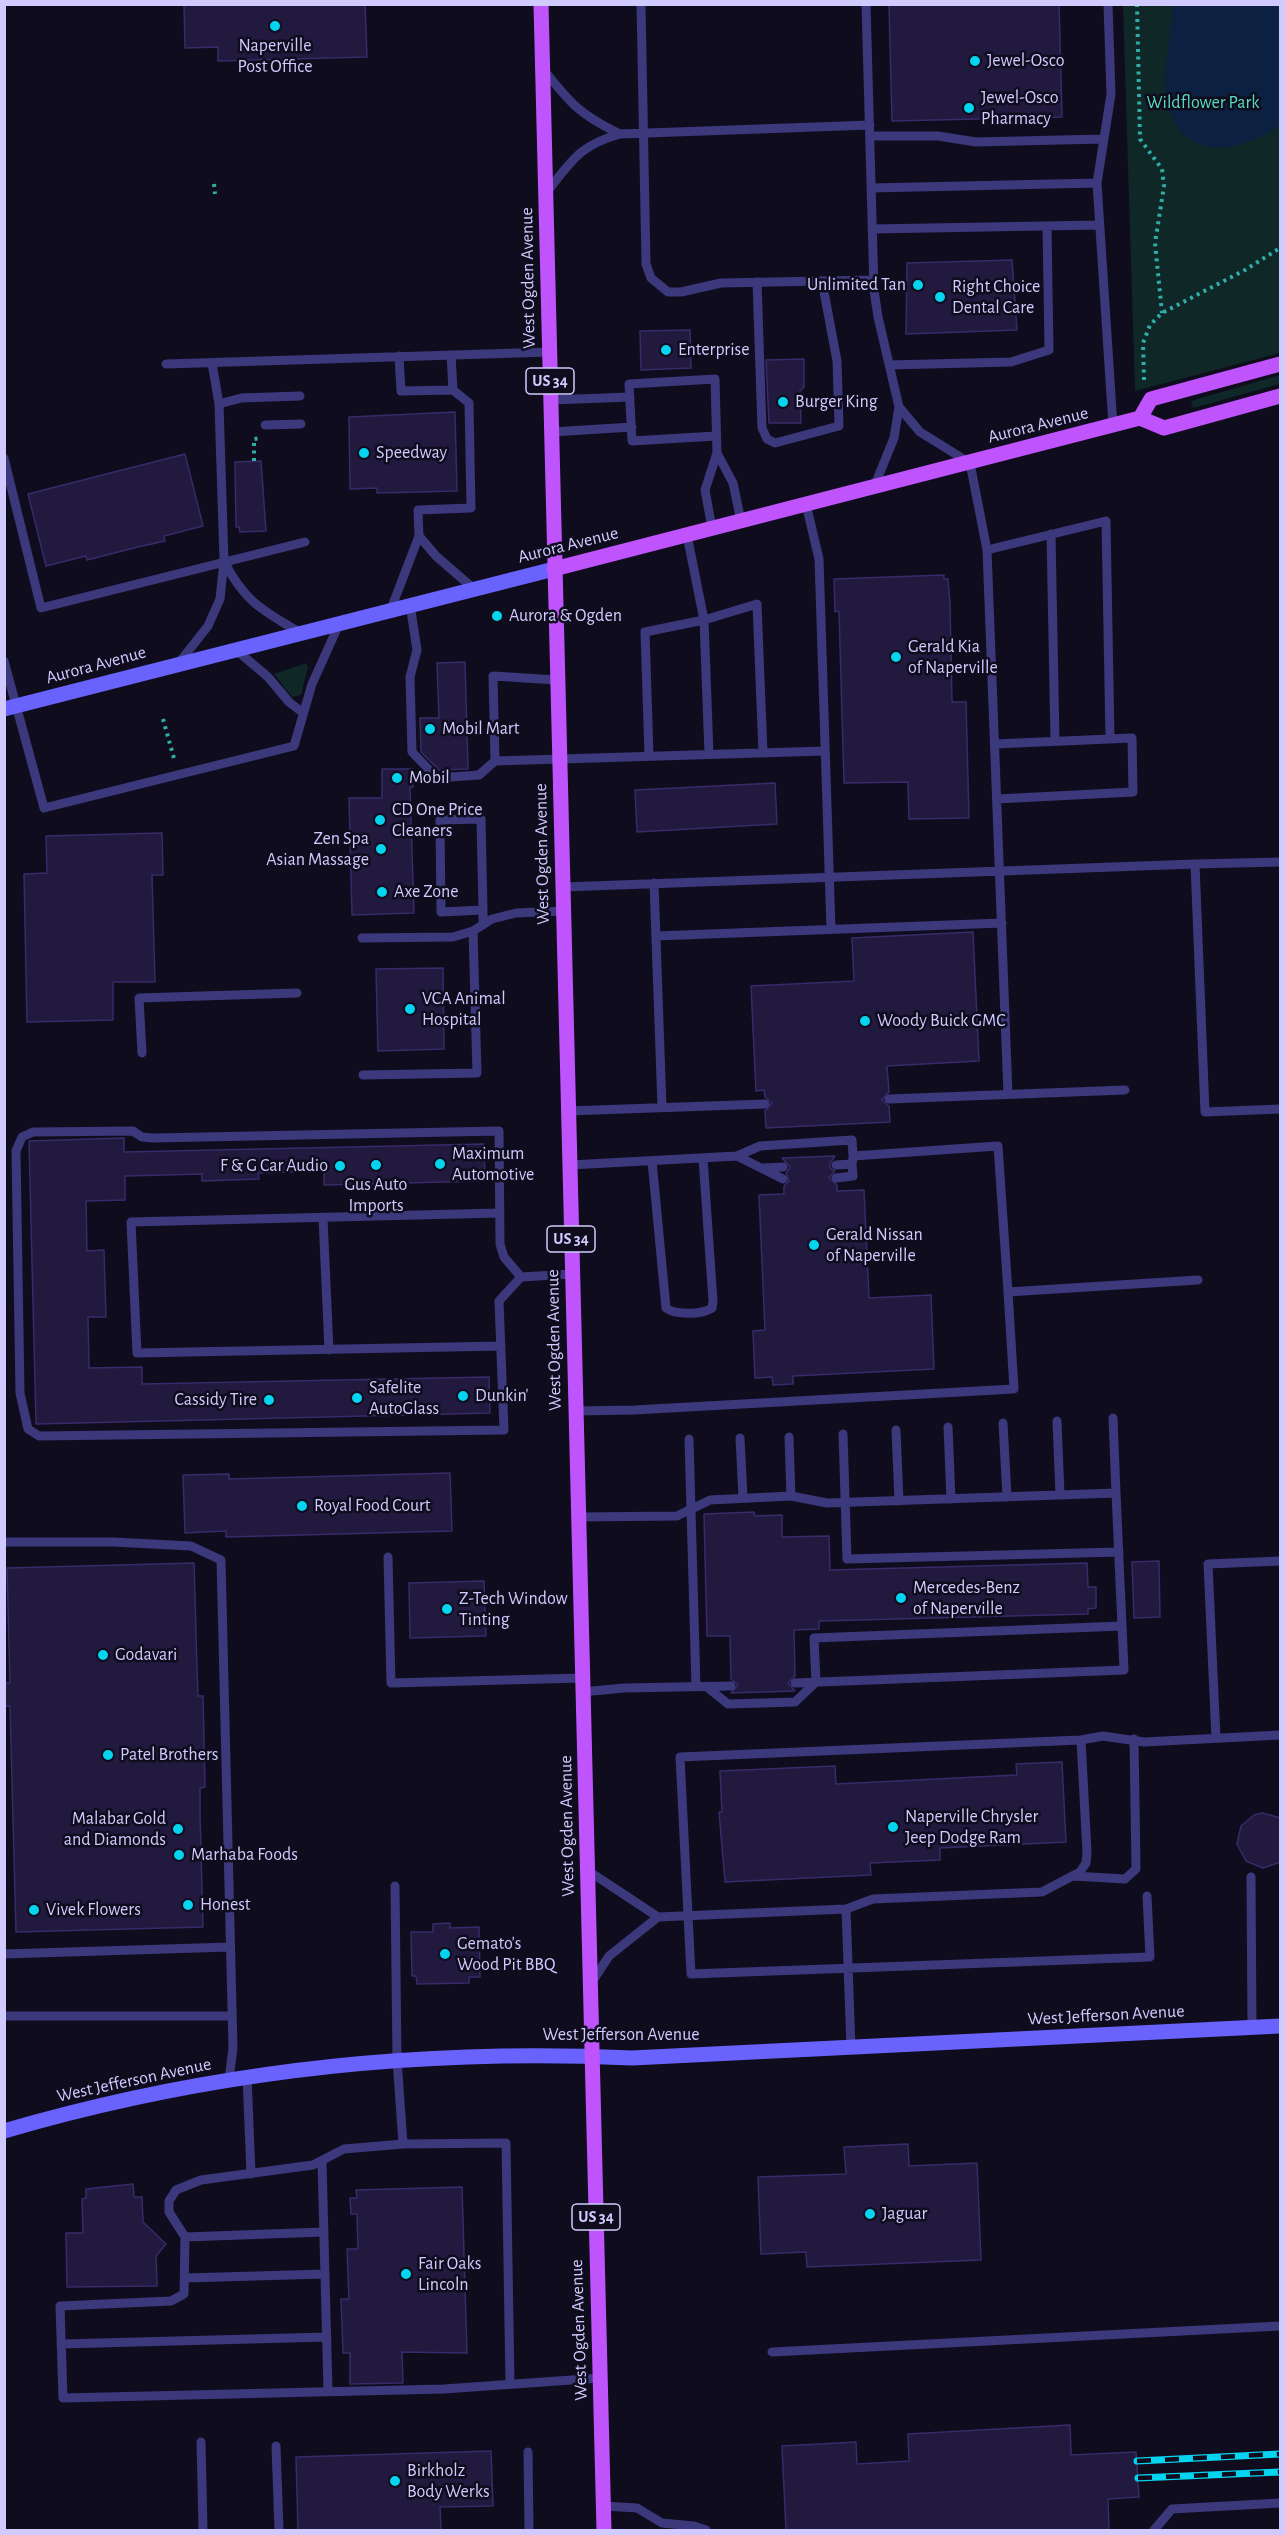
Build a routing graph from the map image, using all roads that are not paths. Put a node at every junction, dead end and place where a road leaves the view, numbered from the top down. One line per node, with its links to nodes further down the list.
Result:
1 (541, 4): 5 (main road, West Ogden Avenue / US 34)
2 (641, 4): 7 (lane)
3 (866, 4): 6 (lane)
4 (1108, 4): 10 (lane)
5 (543, 69): 8 (lane); 13 (main road, West Ogden Avenue / US 34)
6 (870, 125): 7 (lane); 9 (lane)
7 (644, 133): 8 (lane); 19 (lane)
8 (620, 134): 13 (lane)
9 (870, 136): 10 (lane); 12 (lane)
10 (1102, 139): 11 (lane)
11 (1097, 183): 12 (lane); 15 (lane)
12 (871, 188): 16 (lane)
13 (546, 193): 20 (main road, West Ogden Avenue / US 34)
14 (1047, 225): 15 (lane); 16 (lane); 26 (lane)
15 (1100, 225): 37 (lane)
16 (872, 229): 17 (lane)
17 (874, 280): 18 (lane); 26 (lane)
18 (822, 281): 19 (lane); 19 (lane)
19 (757, 282)
20 (550, 352): 21 (lane); 31 (main road, West Ogden Avenue / US 34)
21 (451, 355): 22 (lane); 27 (lane)
22 (399, 356): 23 (lane); 27 (lane)
23 (212, 363): 24 (lane); 32 (lane)
24 (166, 364)
25 (1281, 364): 34 (main road)
26 (889, 365): 33 (lane)
27 (453, 390): 50 (lane)
28 (300, 396): 32 (lane)
29 (1281, 396): 34 (main road)
30 (630, 397): 31 (lane); 38 (lane); 40 (lane)
31 (551, 400): 39 (main road, West Ogden Avenue / US 34)
32 (219, 404): 53 (lane)
33 (899, 407): 43 (lane); 44 (lane)
34 (1140, 418): 37 (main road, Aurora Avenue)
35 (301, 424): 36 (lane)
36 (265, 425)
37 (1113, 426): 43 (main road, Aurora Avenue)
38 (632, 427): 39 (lane); 40 (lane)
39 (552, 432): 54 (main road, West Ogden Avenue / US 34)
40 (716, 436): 41 (lane)
41 (717, 453): 46 (lane); 47 (lane)
42 (4, 459): 53 (lane)
43 (970, 462): 44 (main road, Aurora Avenue); 52 (lane)
44 (874, 487): 45 (main road, Aurora Avenue)
45 (806, 504): 46 (main road, Aurora Avenue); 70 (lane)
46 (741, 521): 47 (main road, Aurora Avenue)
47 (712, 528): 49 (main road, Aurora Avenue)
48 (1051, 534): 52 (lane); 67 (lane); 68 (lane)
49 (687, 535): 54 (main road, Aurora Avenue); 58 (lane)
50 (419, 536): 55 (lane); 57 (lane)
51 (305, 542): 53 (lane)
52 (987, 550): 69 (lane)
53 (224, 561): 60 (lane); 63 (lane)
54 (554, 569): 55 (street, Aurora Avenue); 64 (main road, West Ogden Avenue / US 34)
55 (474, 589): 56 (street, Aurora Avenue)
56 (410, 604): 57 (street, Aurora Avenue); 75 (lane)
57 (391, 609): 59 (street, Aurora Avenue)
58 (704, 620): 71 (lane); 72 (lane); 73 (lane)
59 (340, 621): 60 (street, Aurora Avenue); 66 (lane)
60 (299, 632): 61 (street, Aurora Avenue)
61 (234, 649): 63 (street, Aurora Avenue); 66 (lane)
62 (4, 661): 65 (lane)
63 (178, 664): 65 (street, Aurora Avenue)
64 (557, 680): 74 (main road, West Ogden Avenue / US 34); 75 (lane)
65 (11, 707): 66 (lane)
66 (302, 712)
67 (1110, 739): 68 (lane); 76 (lane)
68 (1056, 741): 69 (lane)
69 (995, 744): 76 (lane)
70 (825, 751): 71 (lane); 80 (lane)
71 (763, 753): 72 (lane)
72 (709, 754): 73 (lane)
73 (649, 755): 74 (lane)
74 (560, 758): 75 (lane); 82 (main road, West Ogden Avenue / US 34)
75 (495, 761)
76 (997, 799): 79 (lane)
77 (1281, 862): 78 (lane)
78 (1195, 864): 79 (lane); 99 (lane)
79 (999, 870): 80 (lane); 85 (lane)
80 (829, 876): 81 (lane); 87 (lane)
81 (654, 883): 82 (lane); 89 (lane)
82 (563, 887): 84 (main road, West Ogden Avenue / US 34)
83 (483, 910): 83 (lane); 86 (lane)
84 (563, 911): 86 (lane); 100 (main road, West Ogden Avenue / US 34)
85 (1002, 923): 87 (lane); 95 (lane)
86 (483, 925): 88 (lane)
87 (831, 929): 89 (lane)
88 (473, 931): 90 (lane); 93 (lane)
89 (656, 936): 98 (lane)
90 (362, 938)
91 (297, 993): 92 (lane)
92 (142, 1053)
93 (363, 1076)
94 (1125, 1090): 95 (lane)
95 (1008, 1094): 96 (lane)
96 (889, 1099)
97 (765, 1104): 98 (lane)
98 (662, 1107): 100 (lane)
99 (1281, 1109)
100 (568, 1111): 105 (main road, West Ogden Avenue / US 34)
101 (737, 1156): 102 (lane); 103 (lane); 108 (lane)
102 (703, 1158): 104 (lane); 104 (lane)
103 (853, 1160): 106 (lane); 109 (lane); 116 (lane)
104 (652, 1161): 105 (lane)
105 (570, 1165): 113 (main road, West Ogden Avenue / US 34)
106 (836, 1165)
107 (783, 1167): 108 (lane)
108 (762, 1168): 110 (lane)
109 (836, 1178)
110 (783, 1179)
111 (500, 1214): 112 (lane); 114 (lane); 117 (lane)
112 (323, 1218): 118 (lane); 118 (lane)
113 (572, 1274): 114 (lane); 119 (main road, West Ogden Avenue / US 34)
114 (521, 1276): 117 (lane)
115 (1198, 1280): 116 (lane)
116 (1008, 1292): 119 (lane)
117 (501, 1346): 118 (lane)
118 (329, 1350)
119 (576, 1411): 138 (main road, West Ogden Avenue / US 34)
120 (1113, 1418): 129 (lane)
121 (1057, 1421): 130 (lane)
122 (1003, 1423): 132 (lane)
123 (948, 1427): 134 (lane)
124 (896, 1430): 135 (lane)
125 (843, 1434): 136 (lane)
126 (789, 1437): 131 (lane)
127 (740, 1438): 133 (lane)
128 (689, 1439): 137 (lane)
129 (1116, 1493): 130 (lane); 140 (lane)
130 (1060, 1495): 132 (lane)
131 (791, 1496): 133 (lane); 136 (lane)
132 (1007, 1497): 134 (lane)
133 (743, 1498): 137 (lane)
134 (951, 1499): 135 (lane)
135 (899, 1501): 136 (lane)
136 (846, 1502): 140 (lane)
137 (691, 1509): 138 (lane); 148 (lane)
138 (578, 1517): 146 (main road, West Ogden Avenue / US 34)
139 (4, 1542): 162 (lane)
140 (1119, 1552): 143 (lane)
141 (388, 1557): 146 (lane)
142 (1281, 1562): 151 (lane)
143 (1122, 1626): 144 (lane); 144 (lane)
144 (816, 1682): 145 (lane); 149 (lane)
145 (795, 1683)
146 (582, 1685): 148 (lane); 154 (main road, West Ogden Avenue / US 34)
147 (731, 1686): 149 (lane)
148 (696, 1687): 149 (lane)
149 (707, 1687)
150 (1281, 1735): 151 (lane)
151 (1216, 1738): 152 (lane)
152 (1134, 1739): 153 (lane); 155 (lane)
153 (1082, 1740): 155 (lane); 160 (lane)
154 (587, 1870): 161 (lane); 165 (main road, West Ogden Avenue / US 34)
155 (1073, 1876): 159 (lane)
156 (1251, 1877): 169 (lane)
157 (395, 1886): 172 (lane)
158 (1148, 1896): 164 (lane)
159 (846, 1908): 160 (lane); 164 (lane)
160 (688, 1916): 161 (lane); 164 (lane)
161 (658, 1917): 165 (lane)
162 (230, 1947): 163 (lane); 167 (lane)
163 (4, 1954)
164 (849, 1969): 170 (lane)
165 (590, 1986): 171 (main road, West Ogden Avenue / US 34)
166 (4, 2016): 167 (lane)
167 (232, 2016): 174 (lane)
168 (1281, 2026): 169 (street, West Jefferson Avenue)
169 (1252, 2028): 170 (street, West Jefferson Avenue)
170 (851, 2048): 171 (street, West Jefferson Avenue)
171 (591, 2056): 172 (street, West Jefferson Avenue); 187 (main road, West Ogden Avenue / US 34)
172 (397, 2059): 173 (street, West Jefferson Avenue); 176 (lane)
173 (248, 2076): 174 (street, West Jefferson Avenue); 178 (lane)
174 (229, 2079): 175 (street, West Jefferson Avenue)
175 (4, 2132)
176 (403, 2144): 177 (lane); 188 (lane)
177 (322, 2162): 178 (lane); 179 (lane)
178 (251, 2174): 180 (lane)
179 (324, 2232): 180 (lane); 181 (lane)
180 (185, 2237): 182 (lane)
181 (325, 2274): 182 (lane); 184 (lane)
182 (185, 2278): 185 (lane)
183 (1281, 2326): 186 (lane)
184 (327, 2337): 185 (lane); 189 (lane)
185 (61, 2344): 189 (lane)
186 (772, 2352)
187 (600, 2378): 188 (lane); 194 (main road, West Ogden Avenue / US 34)
188 (510, 2383): 189 (lane)
189 (328, 2391)
190 (201, 2442): 195 (lane)
191 (276, 2446): 196 (lane)
192 (528, 2452): 197 (lane)
193 (1281, 2503): 200 (lane)
194 (604, 2506): 198 (main road, West Ogden Avenue / US 34); 199 (lane)
195 (203, 2530)
196 (279, 2530)
197 (529, 2530)
198 (604, 2530)
199 (706, 2530)
200 (1154, 2530)

